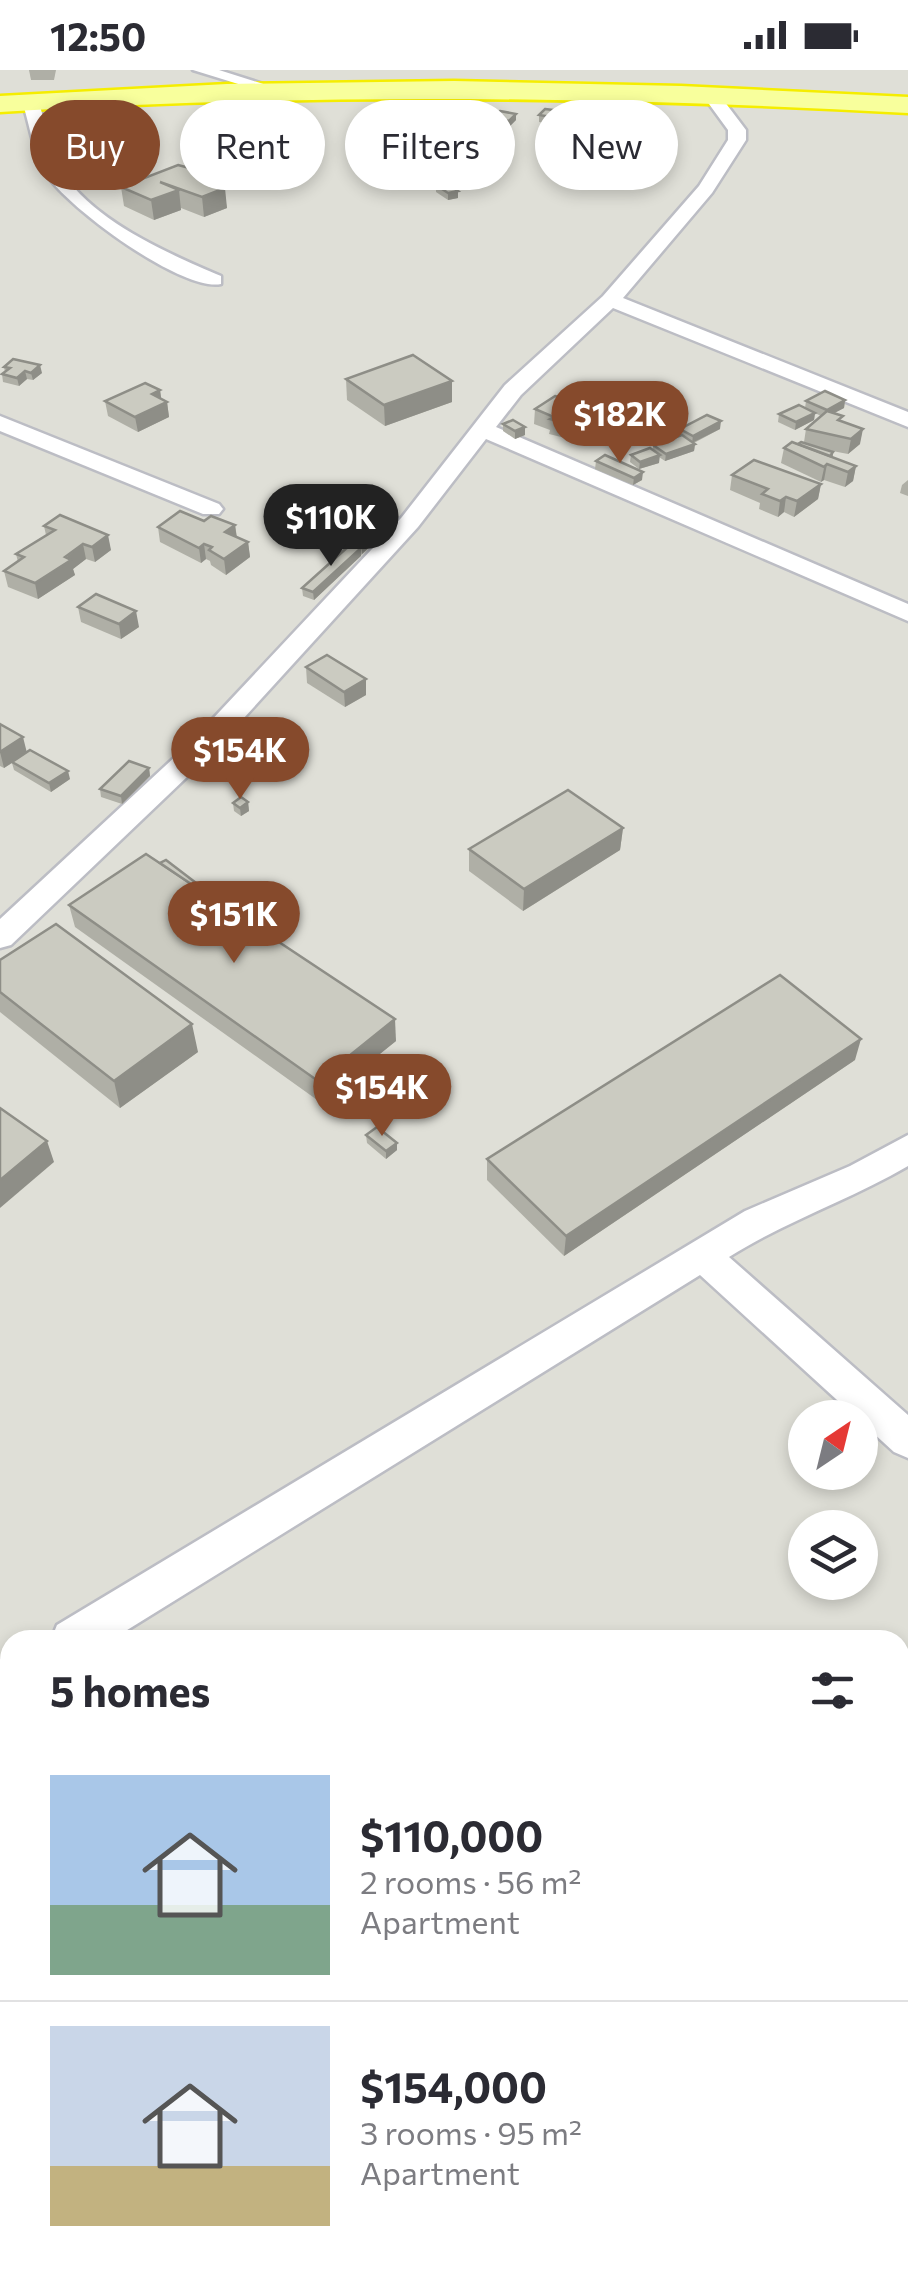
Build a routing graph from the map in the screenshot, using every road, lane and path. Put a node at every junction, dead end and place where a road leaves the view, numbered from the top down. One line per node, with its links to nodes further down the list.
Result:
1 (201, 70): 2 (street)
2 (274, 90): 3 (highway); 4 (highway)
3 (710, 94): 7 (highway); 10 (street)
4 (71, 100)
5 (30, 102): 6 (highway)
6 (0, 104)
7 (908, 105)
8 (69, 190): 9 (street)
9 (214, 280)
10 (610, 300): 11 (street); 13 (street)
11 (908, 420)
12 (0, 423): 14 (street)
13 (482, 428): 15 (street); 16 (street)
14 (211, 509)
15 (908, 613)
16 (0, 938)
17 (908, 1149): 18 (street)
18 (703, 1256): 19 (street); 20 (street)
19 (908, 1440)
20 (88, 1630)

